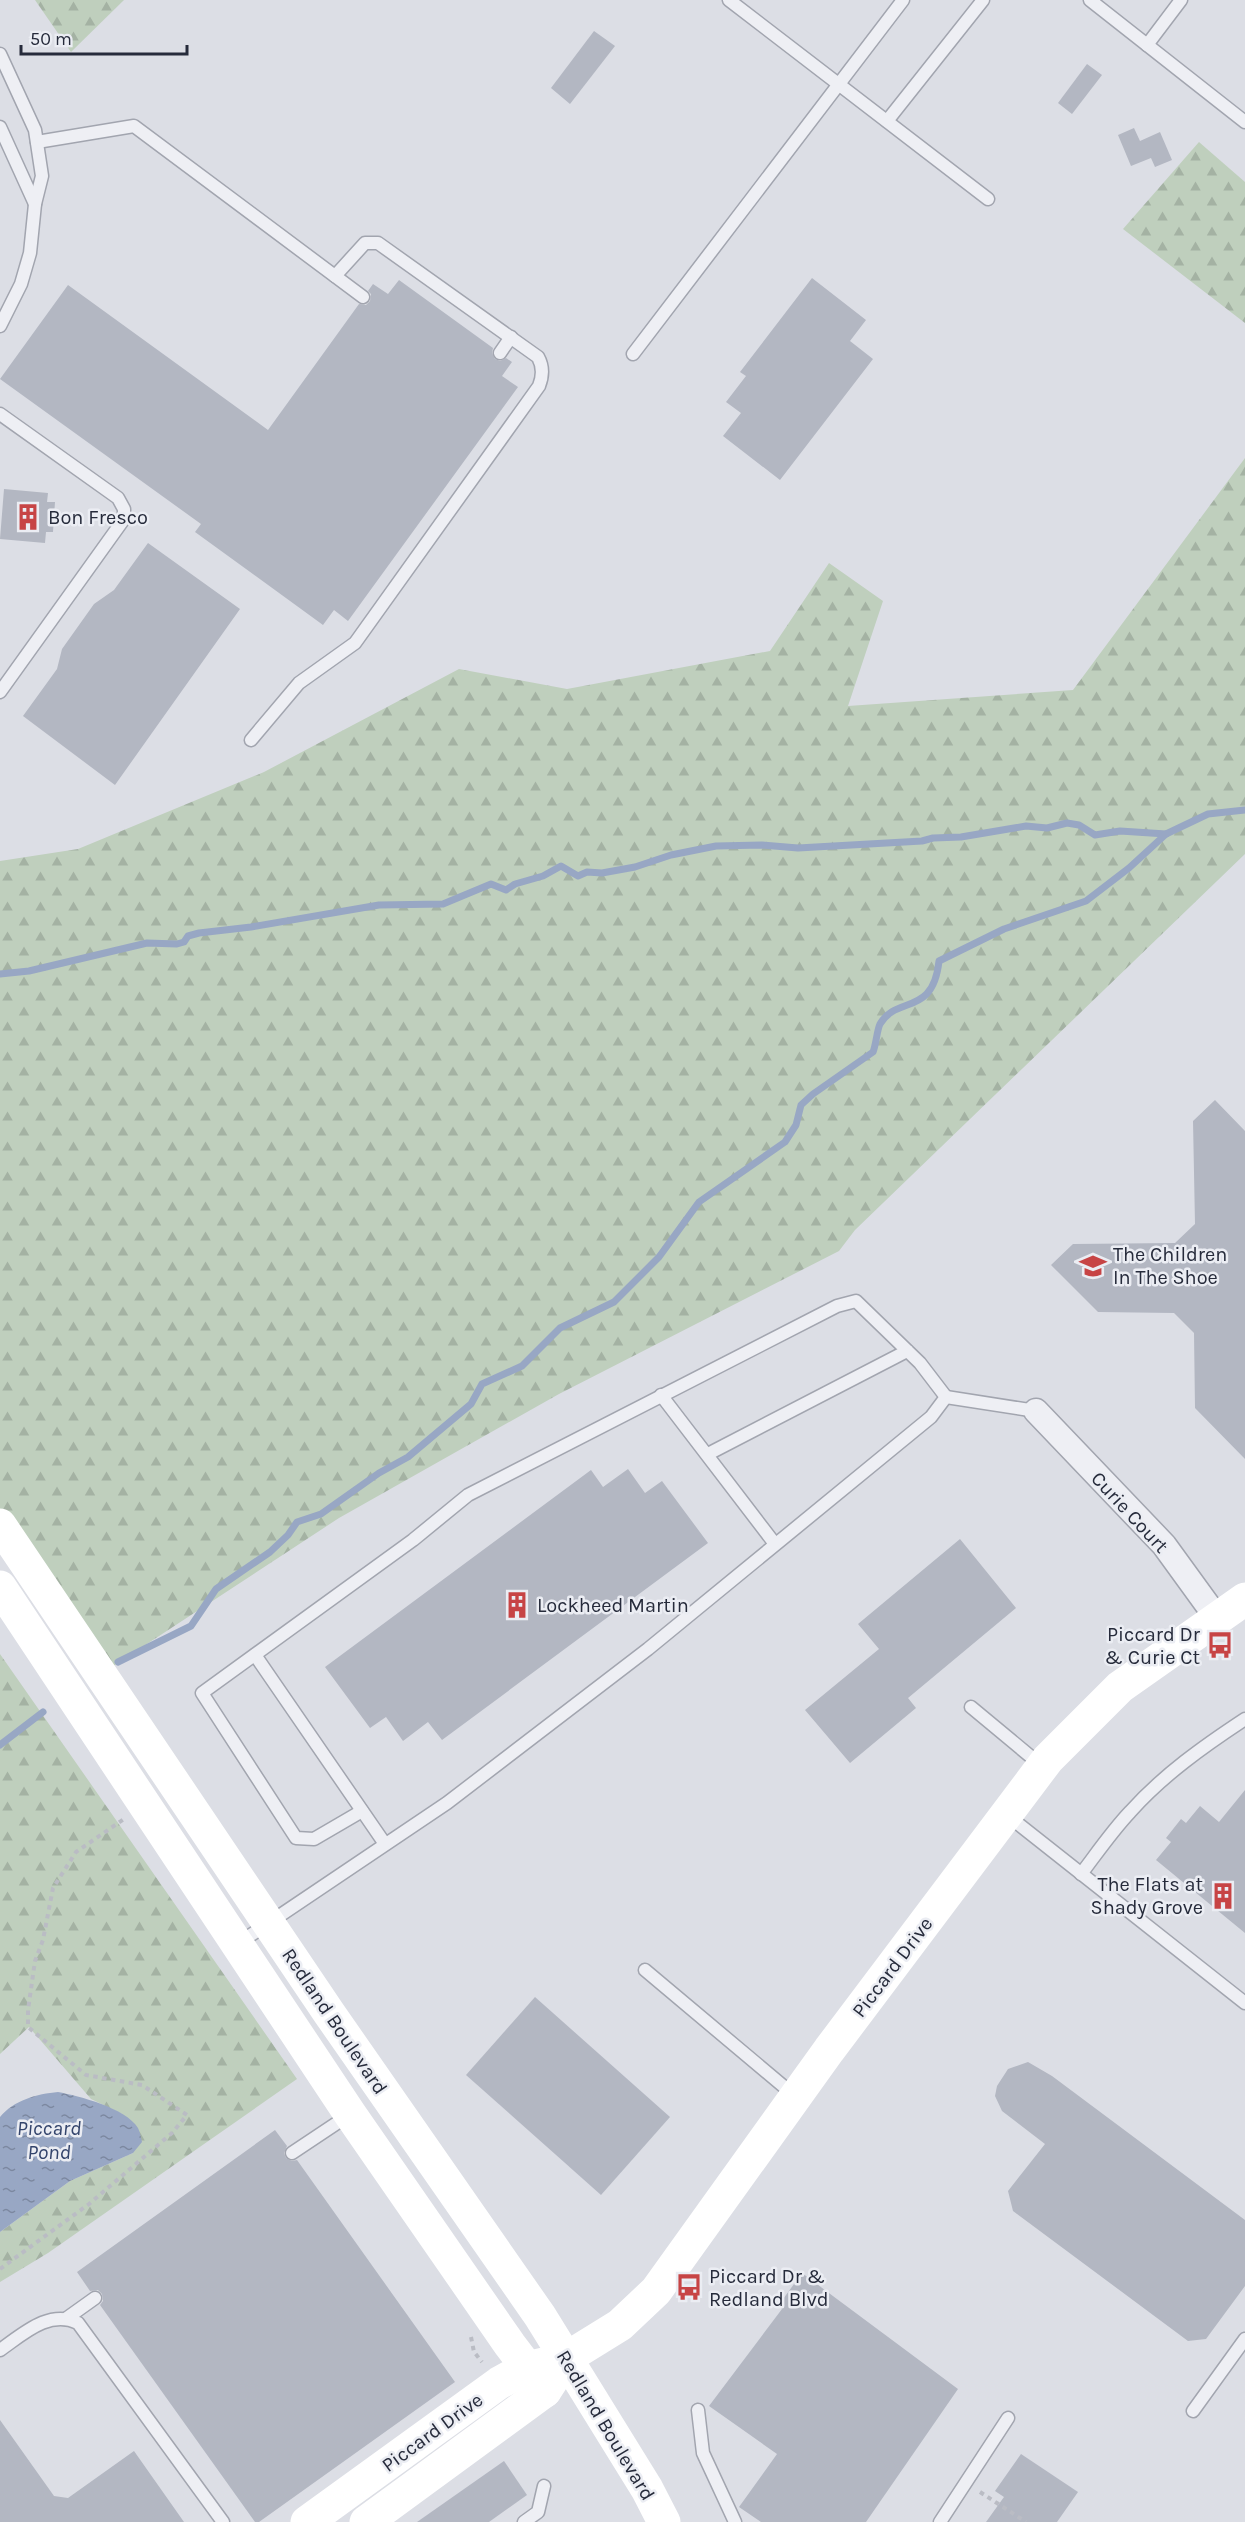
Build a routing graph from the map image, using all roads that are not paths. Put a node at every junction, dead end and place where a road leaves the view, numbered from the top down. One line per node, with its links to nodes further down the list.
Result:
1 (729, 0): 8 (lane)
2 (903, 0): 8 (lane)
3 (983, 0): 9 (lane)
4 (1090, 0): 6 (lane)
5 (1181, 0): 6 (lane)
6 (1147, 45): 10 (lane)
7 (0, 54): 12 (lane)
8 (838, 84): 9 (lane); 20 (lane)
9 (887, 121): 13 (lane)
10 (1245, 122)
11 (0, 127): 14 (lane)
12 (37, 142): 14 (lane); 15 (lane)
13 (988, 199)
14 (36, 204): 17 (lane)
15 (335, 276): 16 (lane); 18 (lane)
16 (363, 297)
17 (0, 326)
18 (511, 337): 19 (lane); 23 (lane)
19 (500, 353)
20 (633, 354)
21 (0, 414): 22 (lane)
22 (0, 692)
23 (251, 740)
24 (907, 1352): 25 (lane); 26 (lane); 28 (lane)
25 (661, 1395): 28 (lane); 33 (lane)
26 (946, 1397): 27 (lane); 30 (lane)
27 (1036, 1411): 32 (street, Curie Court)
28 (708, 1454): 30 (lane)
29 (0, 1525): 41 (main road, Redland Boulevard)
30 (775, 1544): 39 (lane)
31 (0, 1587): 42 (main road, Redland Boulevard)
32 (1235, 1610): 36 (main road, Piccard Drive)
33 (255, 1655): 37 (lane); 37 (lane)
34 (971, 1707): 36 (lane)
35 (1245, 1719): 40 (lane)
36 (1042, 1766): 38 (main road, Piccard Drive)
37 (362, 1811): 39 (lane)
38 (1006, 1814): 40 (lane); 45 (main road, Piccard Drive)
39 (385, 1844): 41 (lane)
40 (1081, 1874): 44 (lane)
41 (268, 1923): 42 (lane); 52 (main road, Redland Boulevard)
42 (237, 1944): 46 (main road, Redland Boulevard)
43 (645, 1970): 45 (lane)
44 (1245, 2003)
45 (796, 2096): 52 (main road, Piccard Drive)
46 (350, 2114): 47 (lane); 53 (main road, Redland Boulevard)
47 (292, 2153)
48 (95, 2298): 49 (lane)
49 (67, 2318): 51 (lane); 58 (lane)
50 (1245, 2339): 55 (lane)
51 (0, 2350)
52 (565, 2360): 53 (main road, Piccard Drive); 62 (main road, Redland Boulevard)
53 (536, 2379): 59 (main road, Piccard Drive); 60 (main road, Piccard Drive)
54 (698, 2410): 63 (lane)
55 (1193, 2411)
56 (1008, 2418): 64 (lane)
57 (544, 2486): 61 (lane)
58 (223, 2522)
59 (307, 2522)
60 (366, 2522)
61 (524, 2522)
62 (664, 2522)
63 (735, 2522)
64 (940, 2522)

